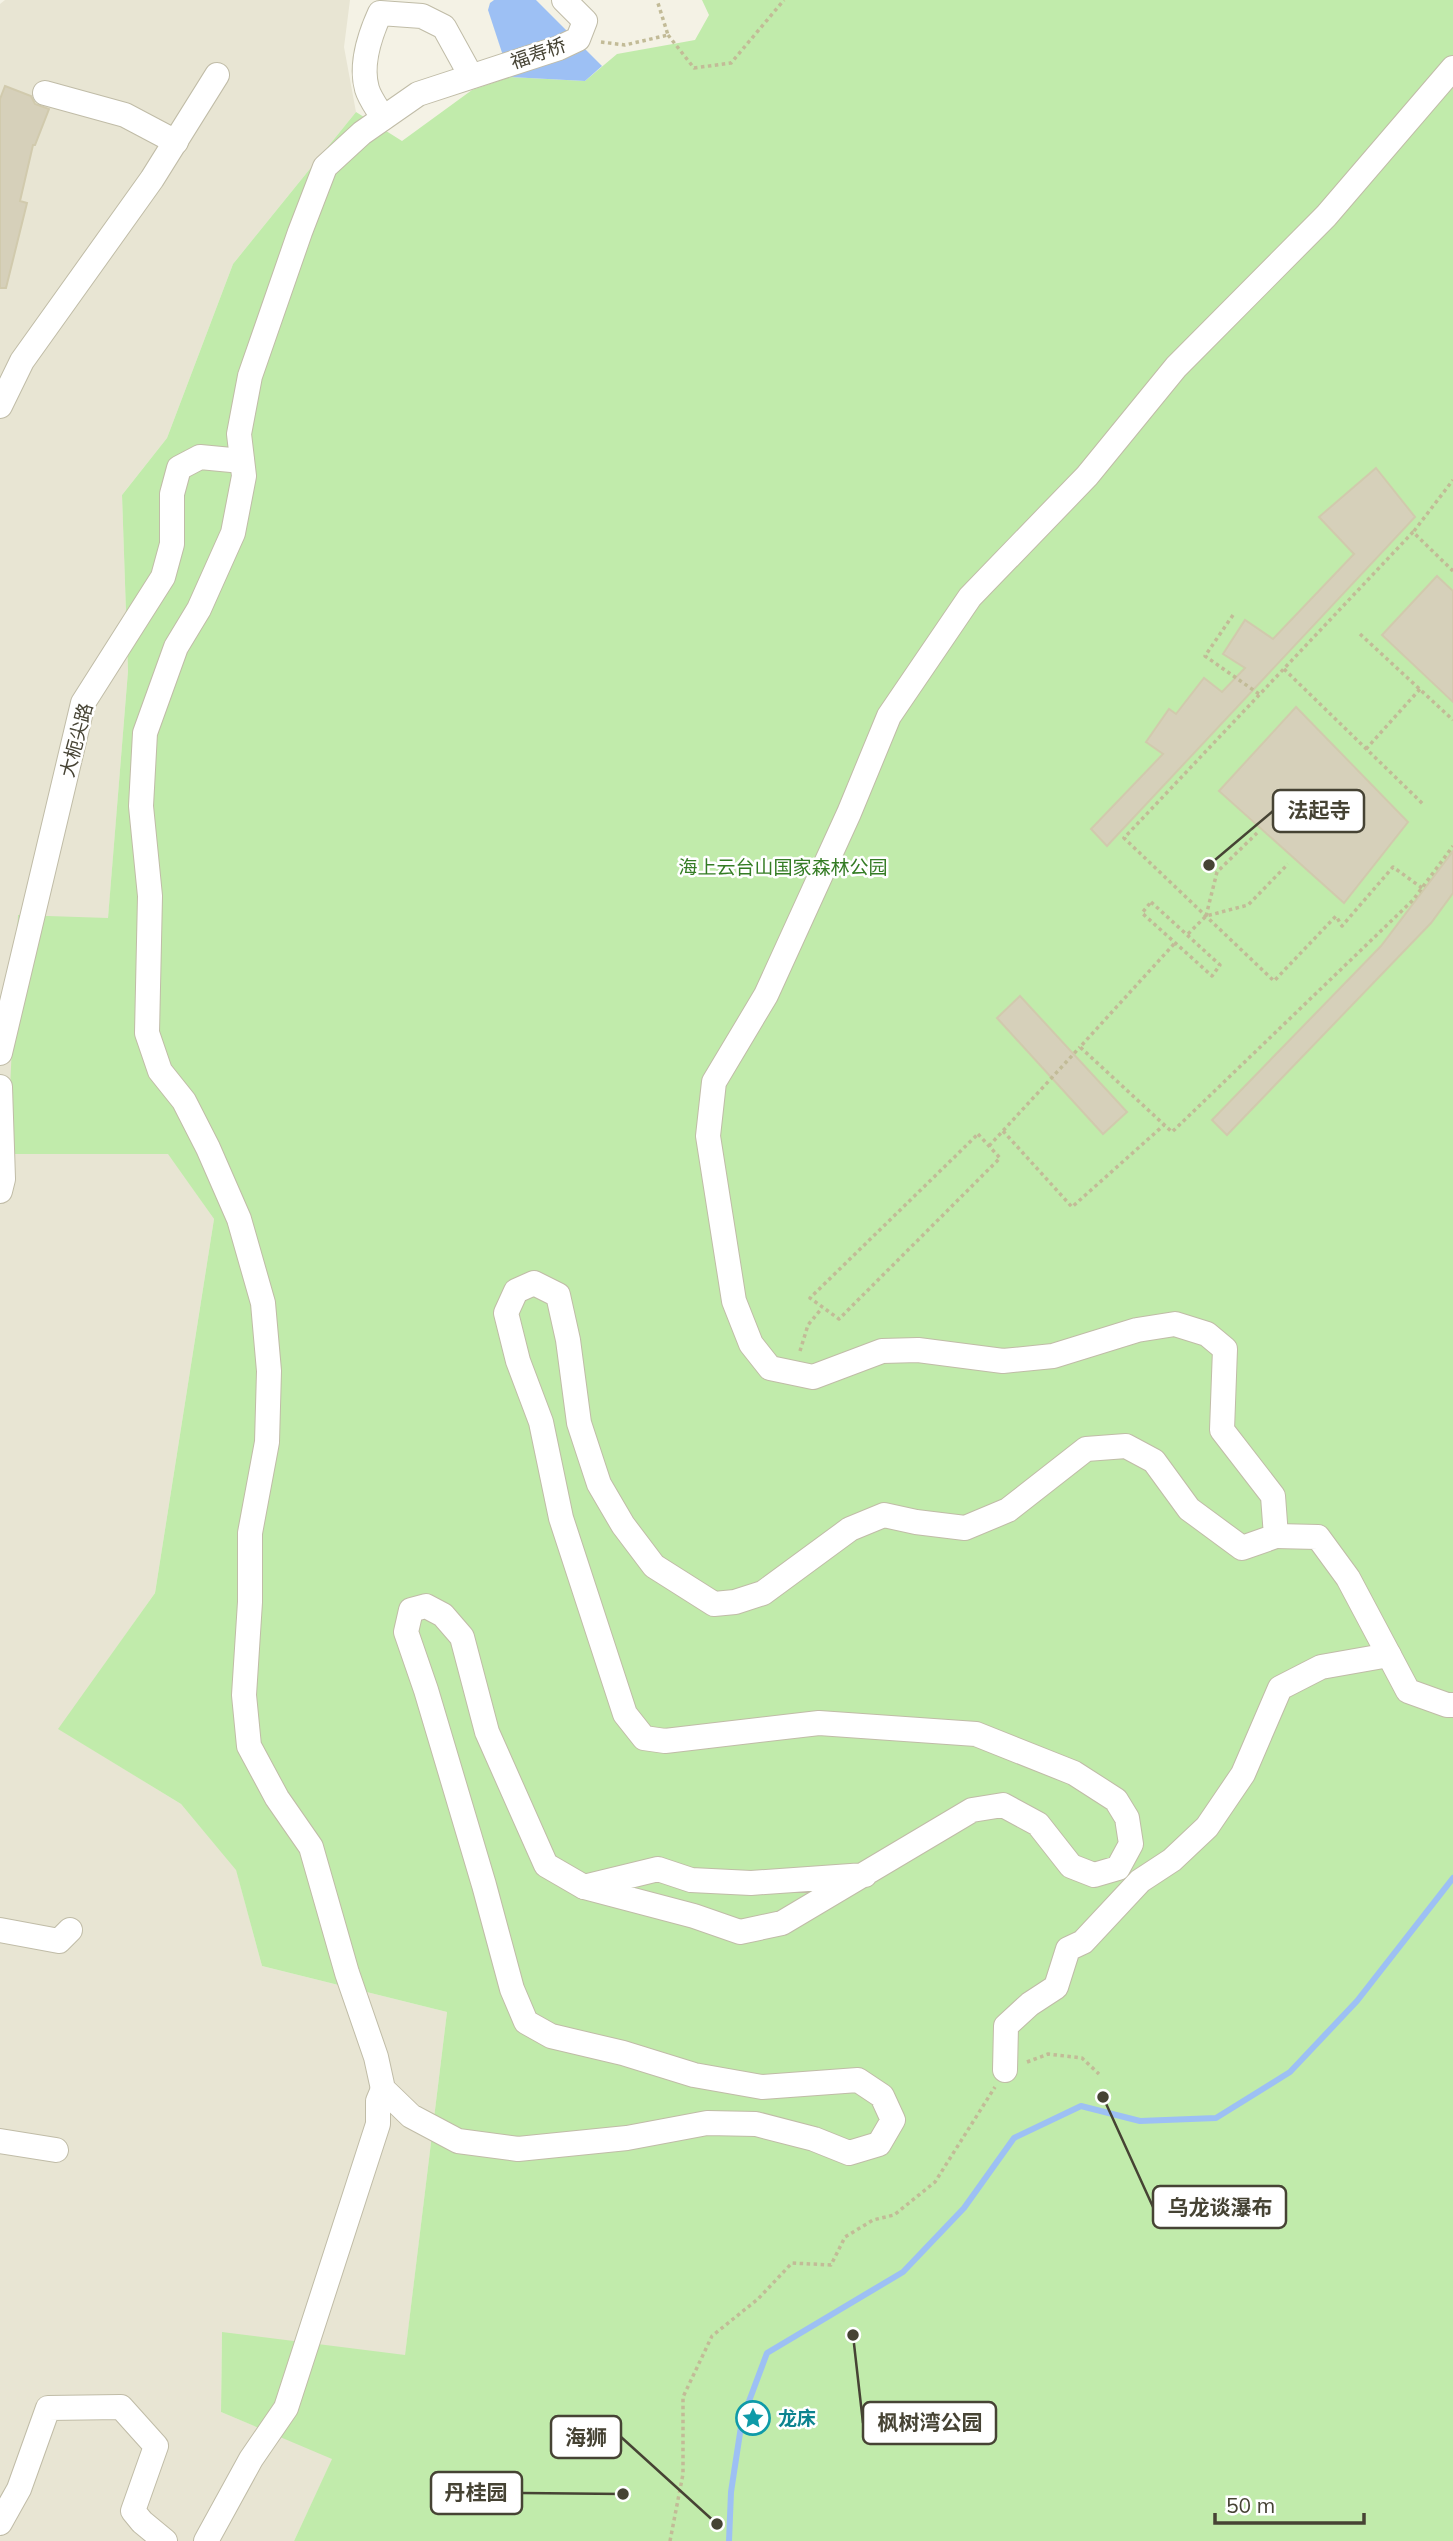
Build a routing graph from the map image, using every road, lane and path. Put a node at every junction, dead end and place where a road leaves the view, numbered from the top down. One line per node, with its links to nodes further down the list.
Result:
1 (564, 0): 5 (street)
2 (657, 0): 4 (path)
3 (785, 0): 4 (path)
4 (668, 35): 5 (path)
5 (578, 39): 8 (street, 福寿桥)
6 (1453, 68): 40 (street)
7 (217, 75): 11 (street)
8 (471, 76): 10 (street, 福寿桥); 10 (street)
9 (45, 93): 11 (street)
10 (383, 118): 13 (street, 福寿桥)
11 (176, 142): 12 (street)
12 (3, 391)
13 (242, 461): 33 (street, 大枙尖路); 50 (street, 福寿桥)
14 (1453, 480): 15 (path)
15 (1413, 532): 16 (path); 19 (path)
16 (1453, 571)
17 (1234, 615): 21 (path)
18 (1360, 634): 20 (path)
19 (1284, 669): 21 (path); 23 (path)
20 (1420, 689): 22 (path); 23 (path)
21 (1259, 694): 29 (path)
22 (1453, 720)
23 (1366, 748): 24 (path)
24 (1424, 805)
25 (1257, 833): 29 (path)
26 (1453, 846): 28 (path)
27 (1288, 864): 29 (path)
28 (1422, 888): 29 (path); 35 (path)
29 (1206, 916): 30 (path)
30 (1188, 934): 31 (path); 31 (path)
31 (1174, 944): 32 (path)
32 (1080, 1047): 35 (path); 36 (path)
33 (0, 1053)
34 (0, 1087): 38 (street)
35 (1164, 1125): 36 (path)
36 (1003, 1131): 37 (path)
37 (989, 1146): 39 (path); 39 (path)
38 (0, 1191)
39 (822, 1308): 40 (path)
40 (793, 1373): 41 (street)
41 (1276, 1536): 42 (street); 44 (street)
42 (1389, 1655): 43 (street); 48 (street)
43 (1453, 1705)
44 (865, 1875): 45 (street); 45 (street)
45 (584, 1887): 50 (street)
46 (0, 1930): 47 (street)
47 (70, 1930)
48 (1005, 2070): 49 (path); 56 (path)
49 (1099, 2074)
50 (383, 2090): 55 (street)
51 (0, 2141): 52 (street)
52 (56, 2150)
53 (0, 2523): 54 (street)
54 (165, 2541)
55 (206, 2541)
56 (670, 2541)

